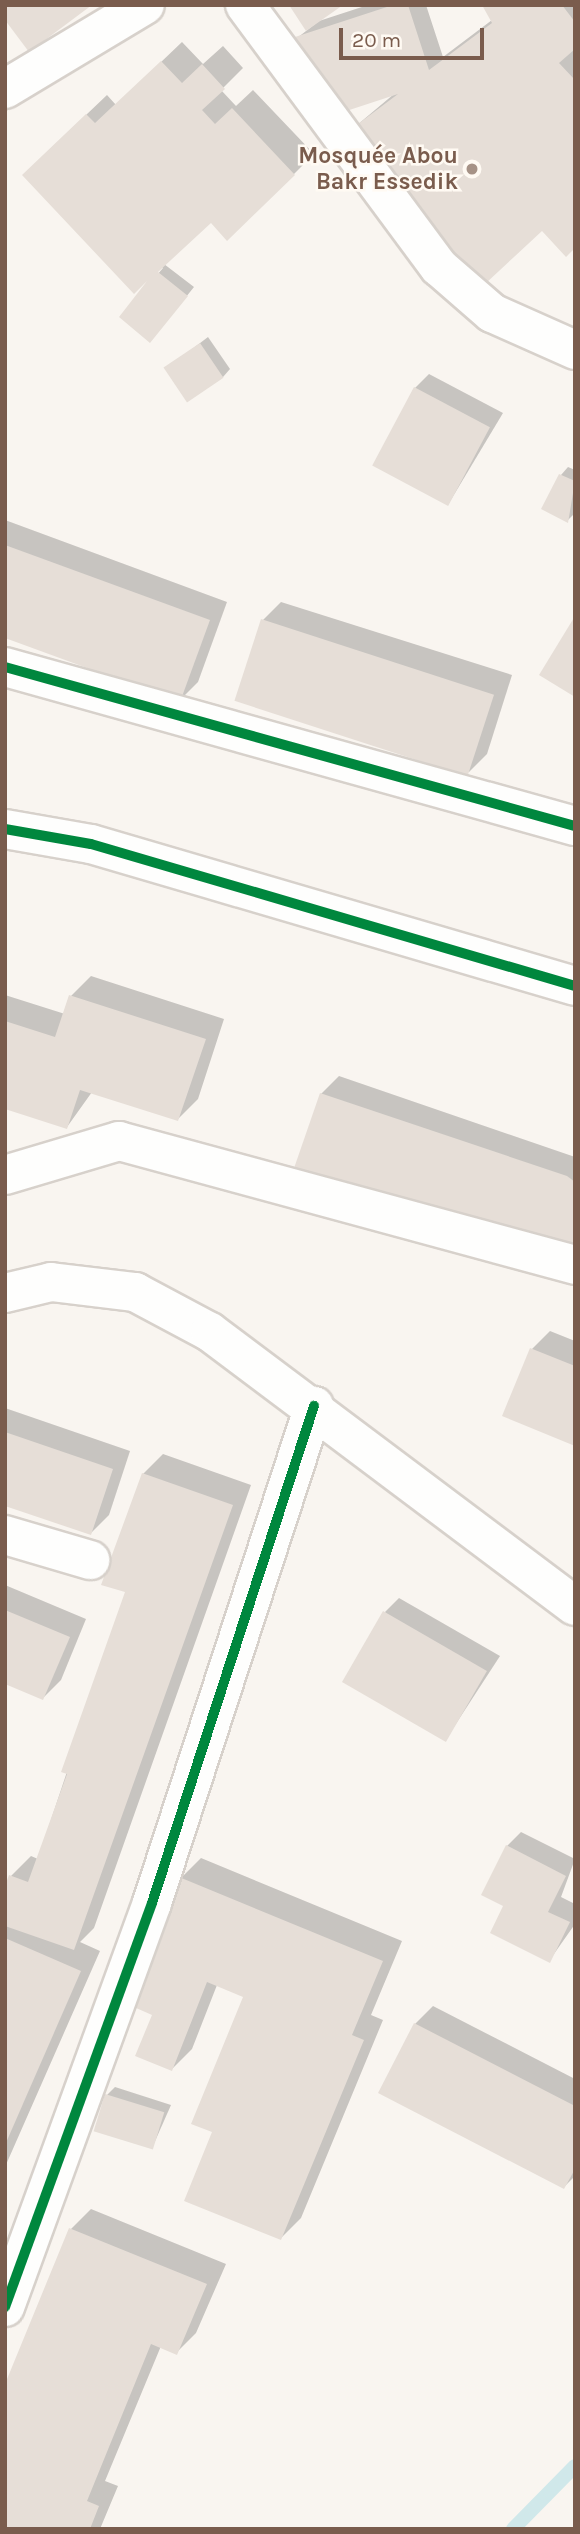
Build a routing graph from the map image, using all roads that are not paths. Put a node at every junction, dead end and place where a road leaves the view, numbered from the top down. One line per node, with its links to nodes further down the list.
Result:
1 (145, 5): 3 (street)
2 (245, 5): 4 (street)
3 (5, 89)
4 (575, 350)
5 (5, 667): 6 (street)
6 (575, 827)
7 (5, 829): 8 (street)
8 (575, 986)
9 (5, 1175): 10 (street)
10 (575, 1265)
11 (5, 1293): 12 (street)
12 (314, 1406): 15 (street); 16 (street)
13 (5, 1535): 14 (street)
14 (90, 1560)
15 (575, 1606)
16 (5, 2307)

